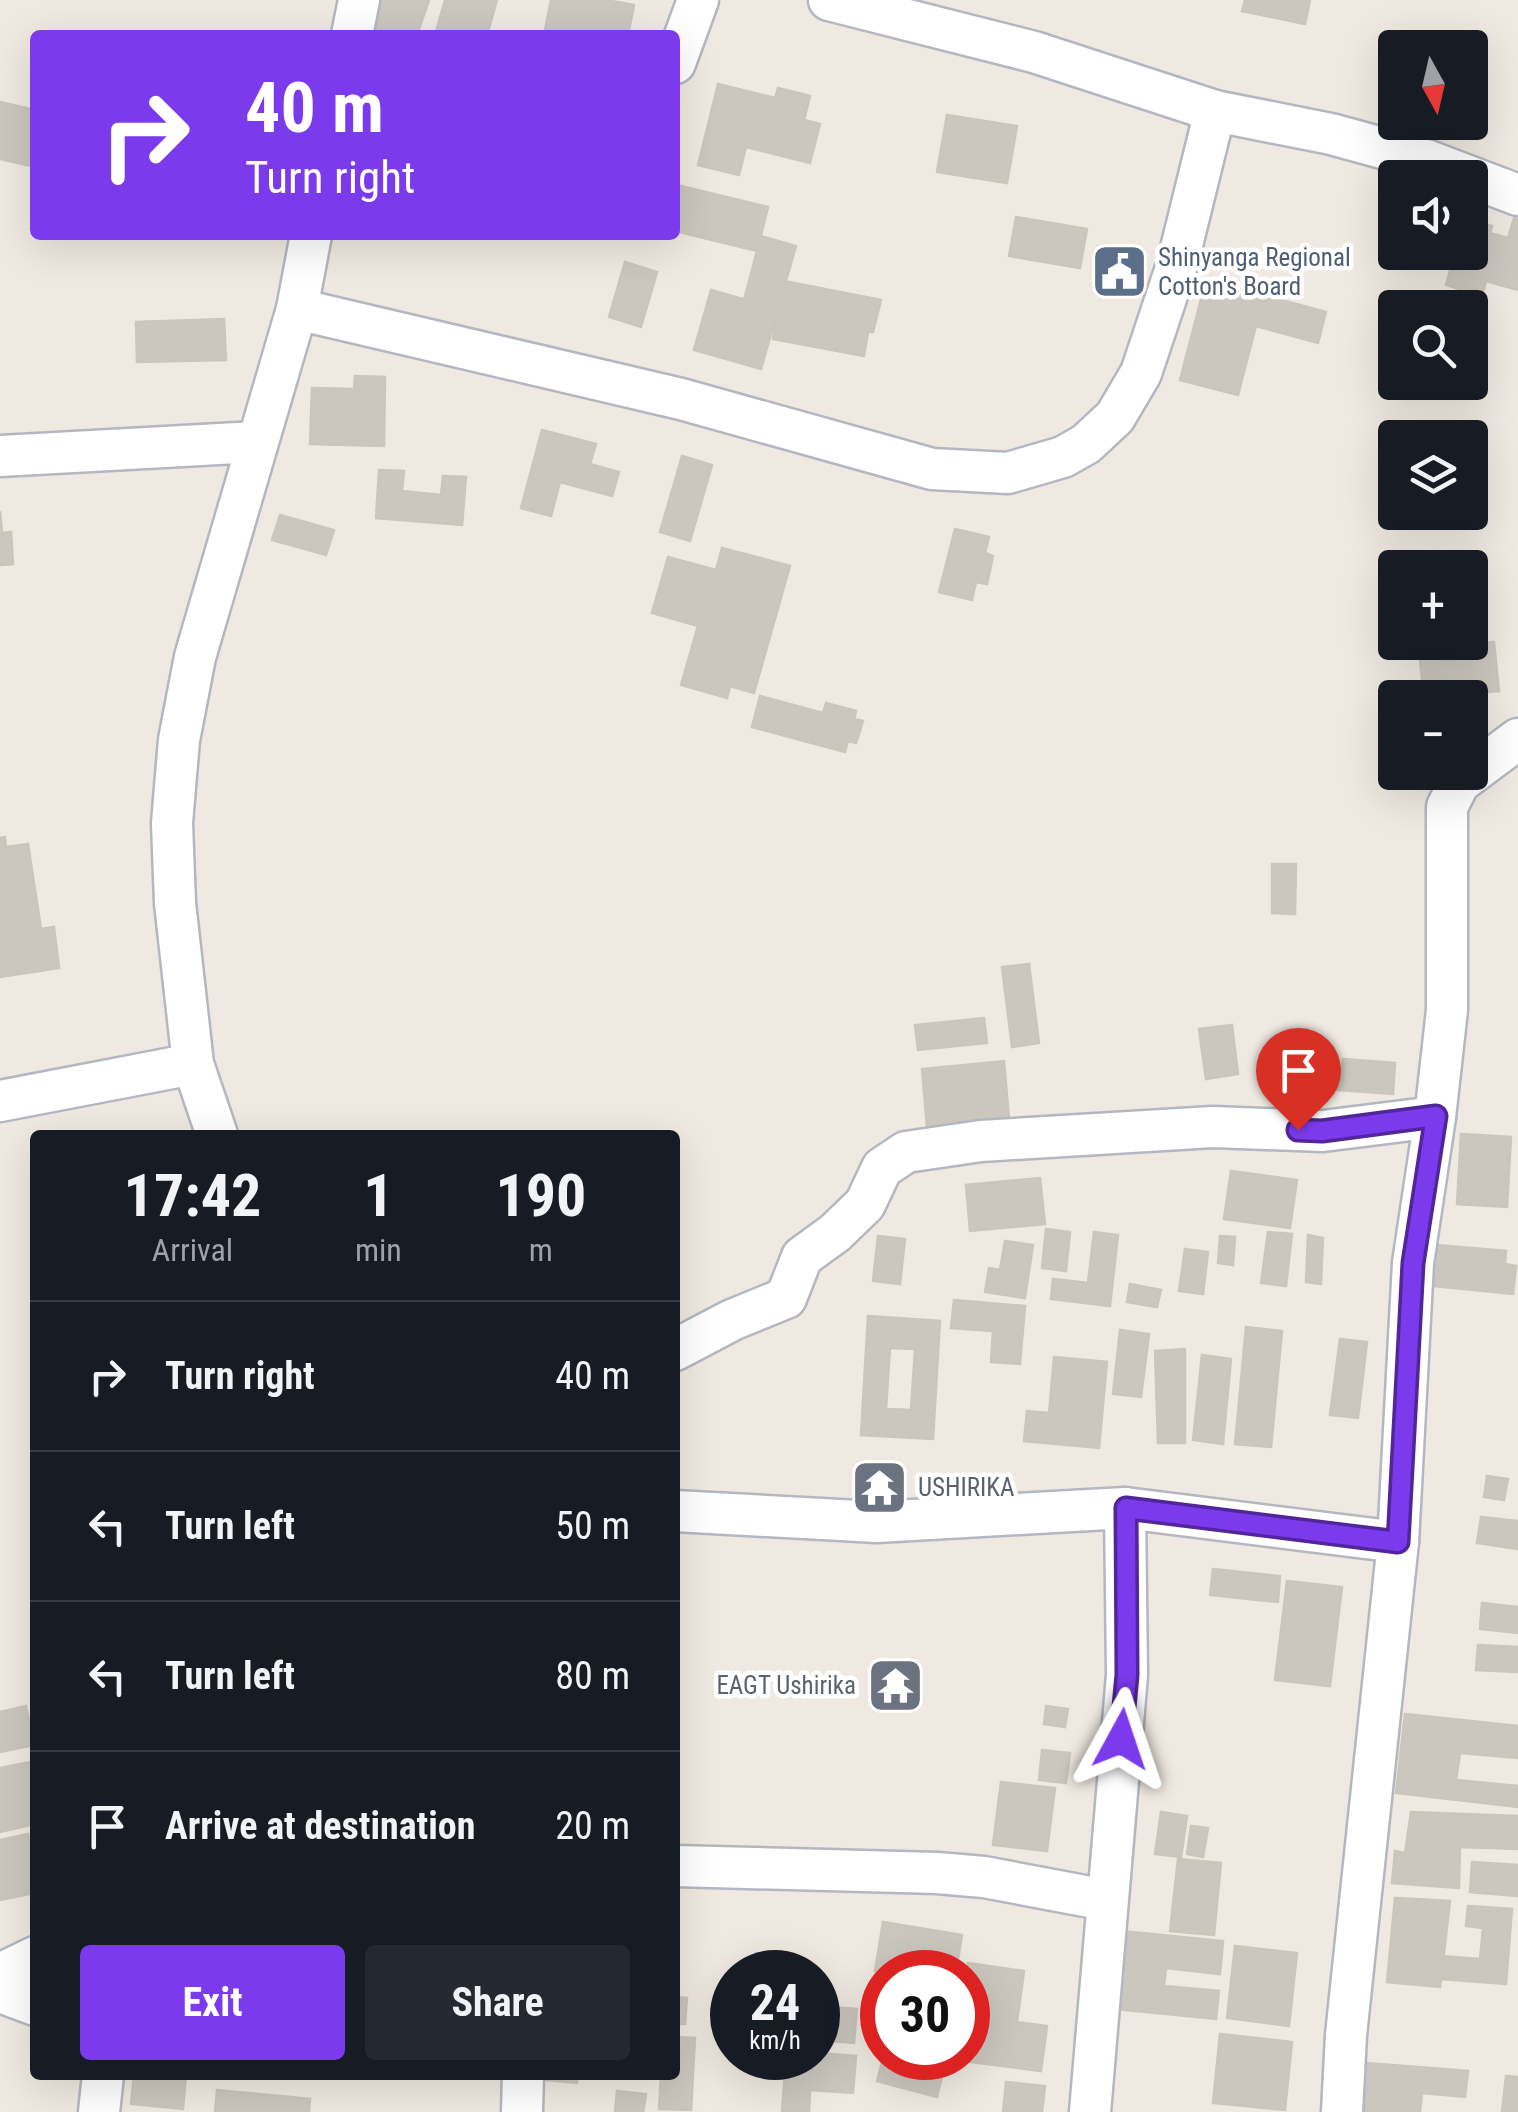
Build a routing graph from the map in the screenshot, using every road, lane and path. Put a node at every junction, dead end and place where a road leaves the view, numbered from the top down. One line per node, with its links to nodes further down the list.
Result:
1 (359, 0): 4 (street)
2 (698, 0): 5 (street)
3 (829, 0): 6 (street)
4 (353, 30)
5 (680, 49)
6 (1215, 111): 7 (street); 9 (street)
7 (1518, 195)
8 (311, 240): 9 (street)
9 (296, 308): 10 (street)
10 (256, 442): 11 (street); 13 (street)
11 (0, 456)
12 (1518, 738): 15 (street)
13 (194, 1064): 14 (street); 16 (street)
14 (0, 1101)
15 (1436, 1116): 17 (street); 20 (street)
16 (215, 1130)
17 (680, 1347)
18 (1126, 1508): 19 (street); 20 (street); 22 (street)
19 (680, 1511)
20 (1398, 1542): 32 (street)
21 (680, 1866): 22 (street)
22 (1106, 1900): 31 (street)
23 (30, 1959): 24 (street)
24 (0, 1974)
25 (0, 1992): 26 (street)
26 (30, 2003)
27 (102, 2080): 29 (street)
28 (523, 2080): 30 (street)
29 (99, 2112)
30 (522, 2112)
31 (1090, 2112)
32 (1342, 2112)

